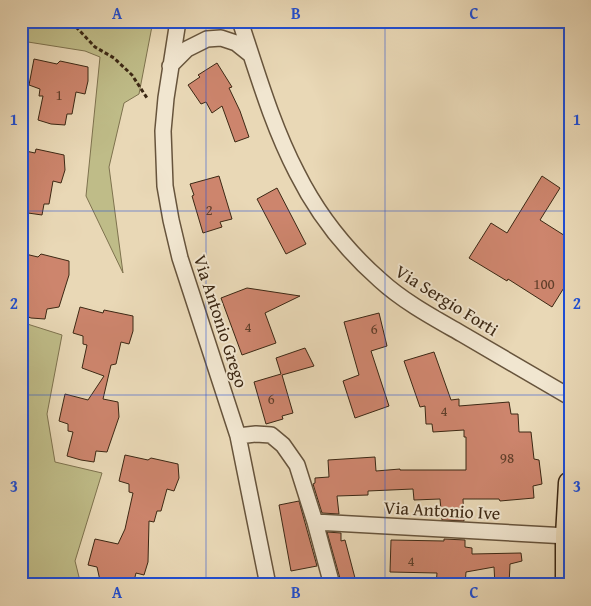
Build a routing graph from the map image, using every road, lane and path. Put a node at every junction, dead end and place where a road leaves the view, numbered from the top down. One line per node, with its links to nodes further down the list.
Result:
1 (73, 21): 7 (path)
2 (178, 21): 6 (street, Via Antonio Grego)
3 (189, 21): 6 (street, Via Antonio Grego)
4 (240, 21): 5 (street, Via Sergio Forti)
5 (251, 56): 6 (street); 8 (street, Via Sergio Forti)
6 (170, 66): 9 (street, Via Antonio Grego)
7 (147, 98)
8 (570, 397)
9 (238, 436): 11 (street); 13 (street, Via Antonio Grego)
10 (570, 483): 12 (main road)
11 (315, 522): 12 (street, Via Antonio Ive); 14 (street)
12 (567, 536): 15 (main road)
13 (268, 585)
14 (332, 585)
15 (567, 585)

